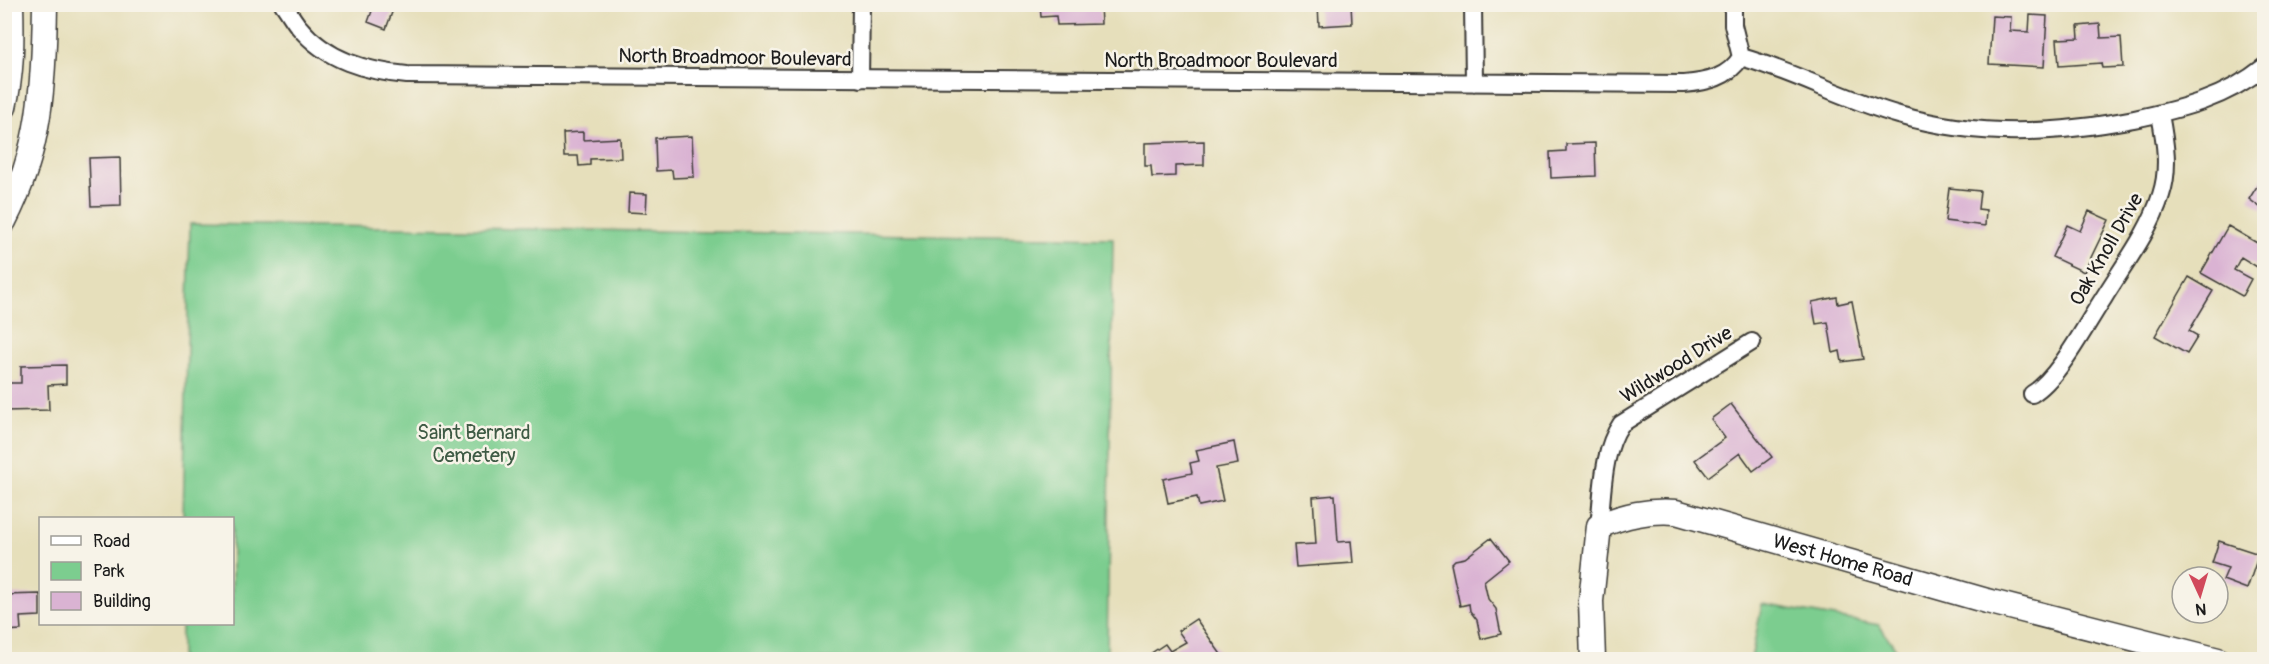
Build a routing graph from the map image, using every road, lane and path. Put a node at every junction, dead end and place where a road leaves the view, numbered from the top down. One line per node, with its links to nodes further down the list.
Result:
1 (12, 4): 11 (street)
2 (45, 4): 13 (street)
3 (861, 4): 9 (street)
4 (1473, 4): 10 (street)
5 (1733, 4): 7 (street)
6 (284, 5): 9 (street, North Broadmoor Boulevard)
7 (1741, 57): 10 (street, North Broadmoor Boulevard); 12 (street)
8 (2265, 68): 12 (street)
9 (860, 80): 10 (street, North Broadmoor Boulevard)
10 (1474, 83)
11 (4, 107)
12 (2160, 114): 15 (street, Oak Knoll Drive)
13 (4, 221)
14 (1752, 342): 16 (street, Wildwood Drive)
15 (2032, 394)
16 (1599, 526): 17 (street); 18 (street, West Home Road)
17 (1593, 660)
18 (2218, 660)

